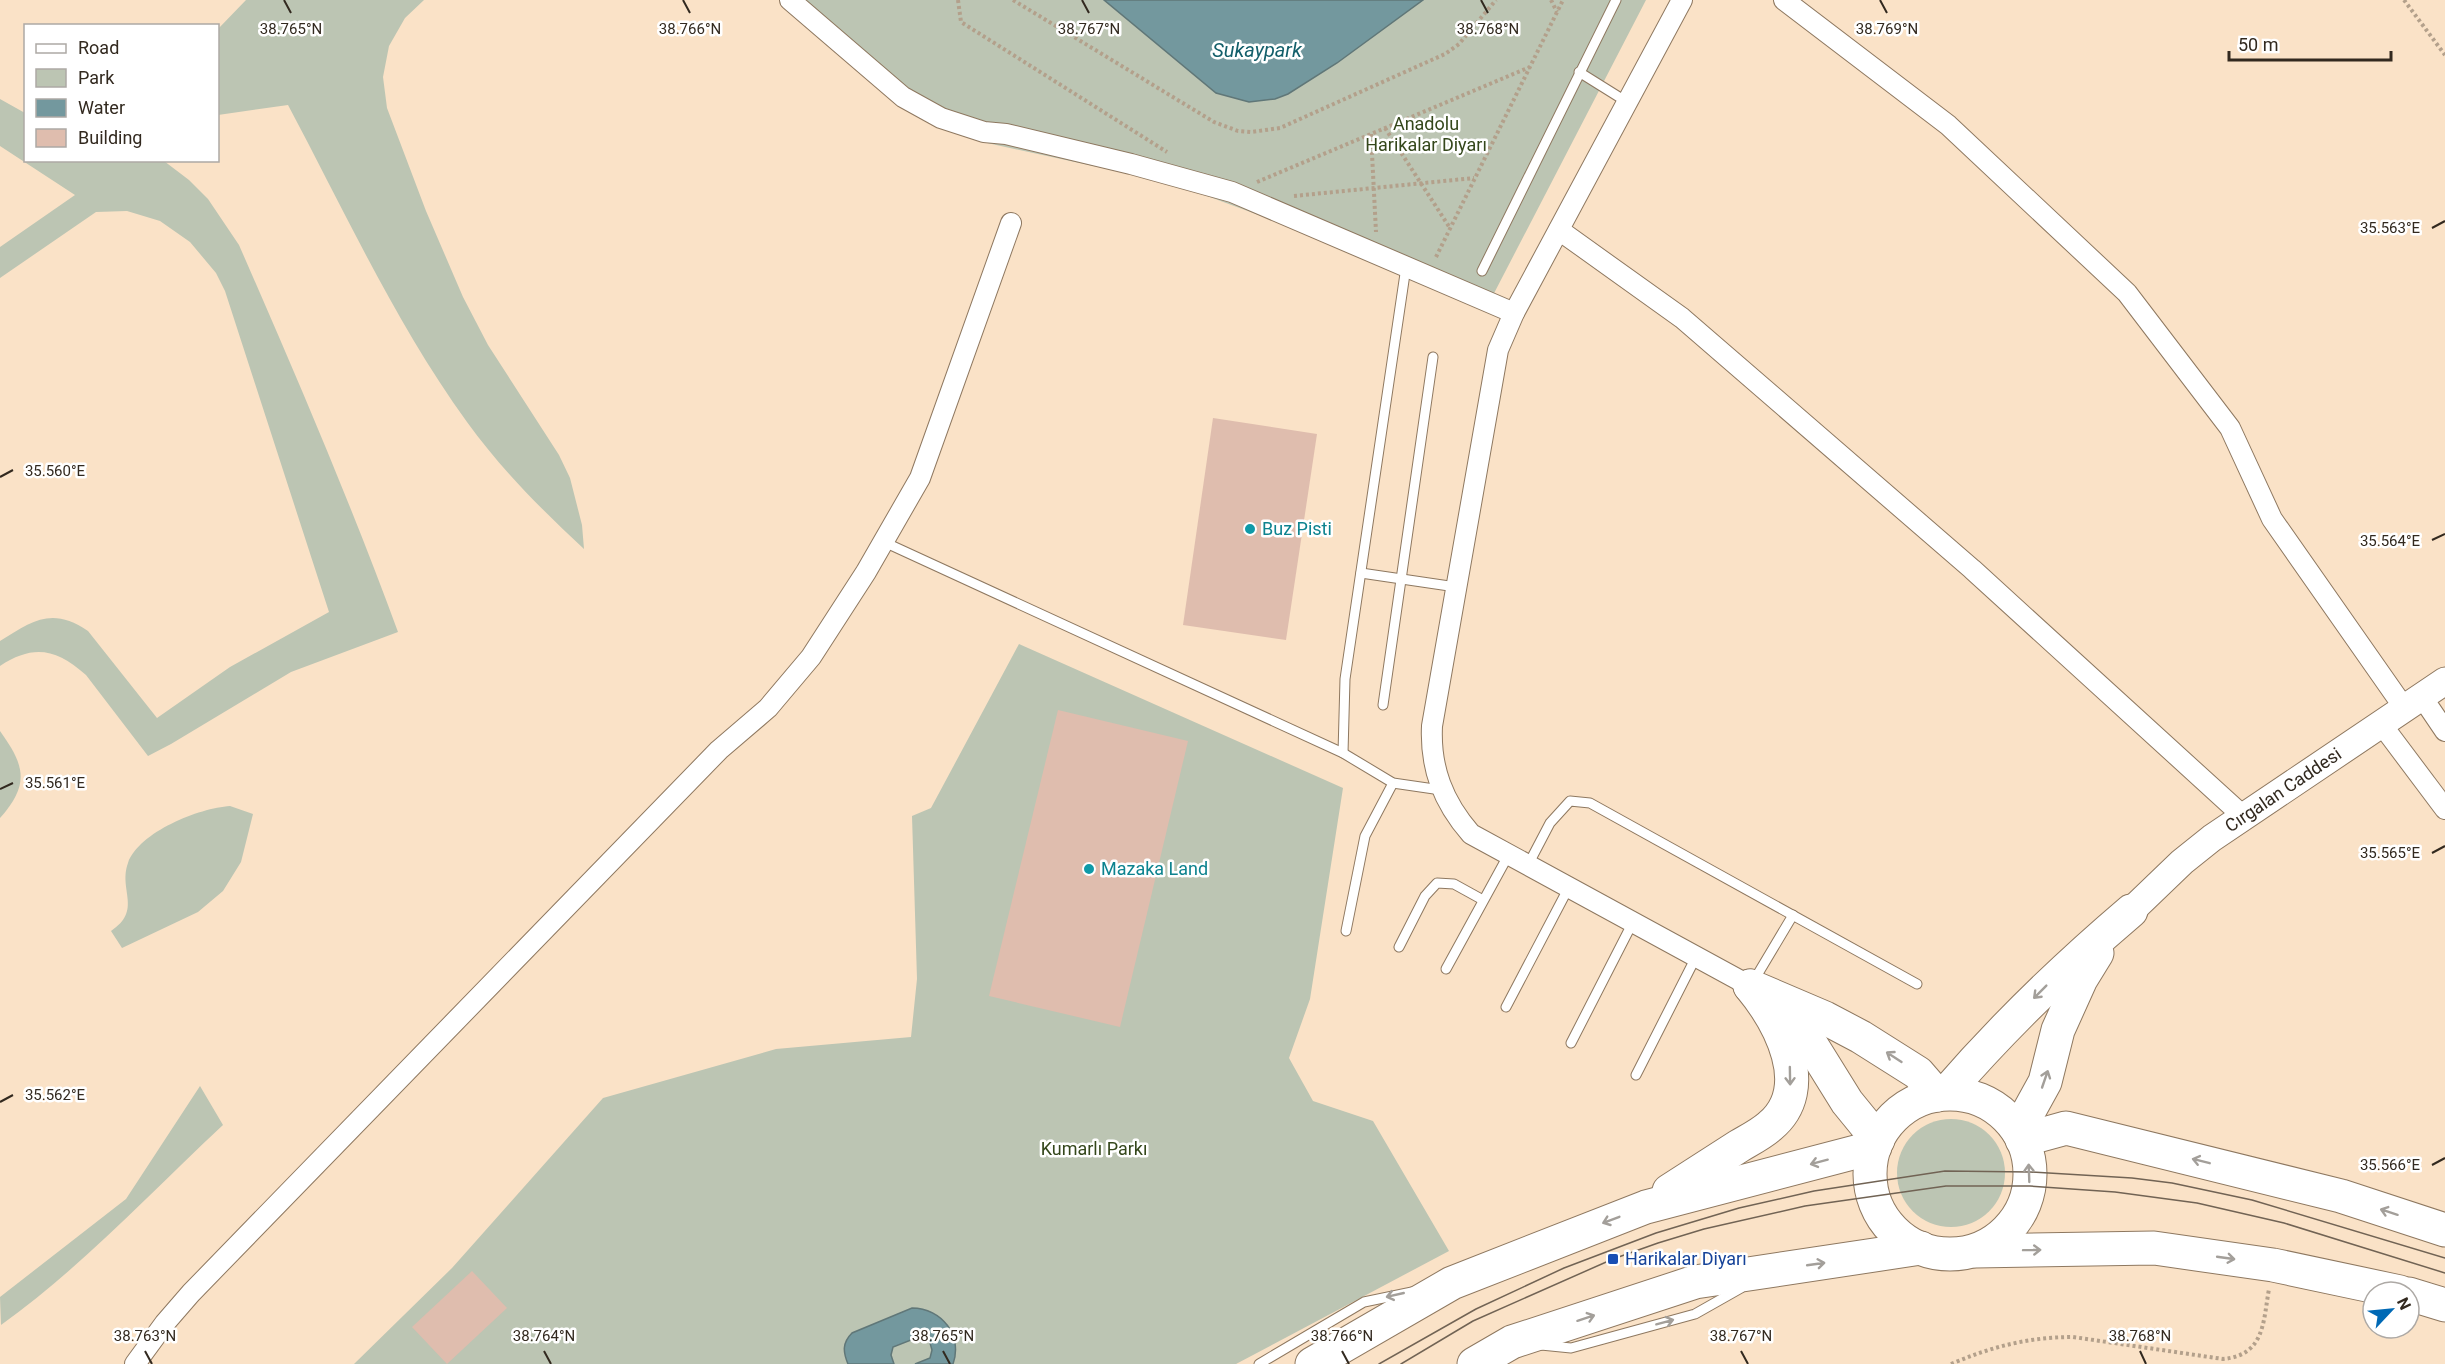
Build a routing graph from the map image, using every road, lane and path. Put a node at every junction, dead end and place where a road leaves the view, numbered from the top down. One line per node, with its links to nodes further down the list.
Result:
1 (790, 0): 22 (street)
2 (958, 0): 18 (path)
3 (1013, 0): 4 (path)
4 (1496, 0)
5 (1551, 0): 11 (path)
6 (1563, 0): 11 (path)
7 (1616, 0): 14 (lane)
8 (1682, 0): 15 (street)
9 (1784, 0): 38 (street)
10 (2404, 0): 12 (path)
11 (1557, 13): 13 (path)
12 (2445, 55)
13 (1530, 67): 16 (path); 19 (path)
14 (1579, 72): 15 (lane); 29 (lane)
15 (1627, 102): 26 (street)
16 (1385, 128): 17 (path); 20 (path)
17 (1371, 134): 21 (path); 22 (path)
18 (1172, 154)
19 (1475, 178): 20 (path); 25 (path)
20 (1421, 183): 21 (path); 25 (path)
21 (1374, 188): 23 (path); 27 (path)
22 (1232, 192): 23 (street)
23 (1251, 201): 27 (street)
24 (1011, 223): 33 (street)
25 (1450, 228): 30 (path)
26 (1559, 230): 31 (street); 46 (street)
27 (1377, 254): 28 (street)
28 (1406, 267): 30 (street); 34 (lane)
29 (1482, 271)
30 (1426, 276): 31 (street)
31 (1514, 313): 36 (street)
32 (1433, 357): 35 (lane)
33 (884, 542): 42 (lane); 76 (street)
34 (1361, 573): 35 (lane); 42 (lane)
35 (1403, 579): 36 (lane); 39 (lane)
36 (1456, 587): 44 (street)
37 (2445, 681): 38 (street, Cırgalan Caddesi)
38 (2413, 703): 40 (street, Cırgalan Caddesi); 41 (street)
39 (1383, 705)
40 (2382, 724): 45 (street); 46 (street, Cırgalan Caddesi)
41 (2445, 731)
42 (1343, 753): 43 (lane)
43 (1393, 783): 44 (lane); 54 (lane)
44 (1441, 790): 47 (street)
45 (2445, 809)
46 (2243, 816): 51 (street, Cırgalan Caddesi)
47 (1509, 854): 48 (street); 50 (lane)
48 (1528, 865): 49 (street); 52 (lane)
49 (1569, 887): 53 (street); 60 (lane)
50 (1483, 900): 55 (lane); 57 (lane)
51 (2131, 911): 63 (highway, one-way to 63); 64 (highway, one-way to 51)
52 (1793, 915): 58 (lane); 59 (lane)
53 (1633, 921): 56 (street); 61 (lane)
54 (1346, 931)
55 (1399, 947)
56 (1696, 957): 59 (street); 62 (lane)
57 (1446, 969)
58 (1917, 984)
59 (1750, 986): 63 (highway, one-way to 59); 65 (highway); 66 (highway, one-way to 66)
60 (1506, 1007)
61 (1571, 1043)
62 (1636, 1075)
63 (1941, 1094): 64 (highway); 65 (highway)
64 (2020, 1135): 67 (highway, one-way to 64); 69 (highway, one-way to 64)
65 (1876, 1143): 66 (highway, one-way to 66); 68 (highway)
66 (1646, 1207): 71 (highway, one-way to 71)
67 (2445, 1230)
68 (1921, 1248): 69 (highway); 75 (highway, one-way to 68)
69 (1974, 1251): 70 (highway, one-way to 70)
70 (2273, 1265): 72 (highway); 80 (path)
71 (1452, 1282): 77 (lane, one-way to 77); 78 (highway)
72 (2361, 1284)
73 (2421, 1298): 74 (highway)
74 (2445, 1305)
75 (1504, 1353): 79 (highway)
76 (135, 1364)
77 (1259, 1364)
78 (1312, 1364)
79 (1474, 1364)
80 (1951, 1364)

